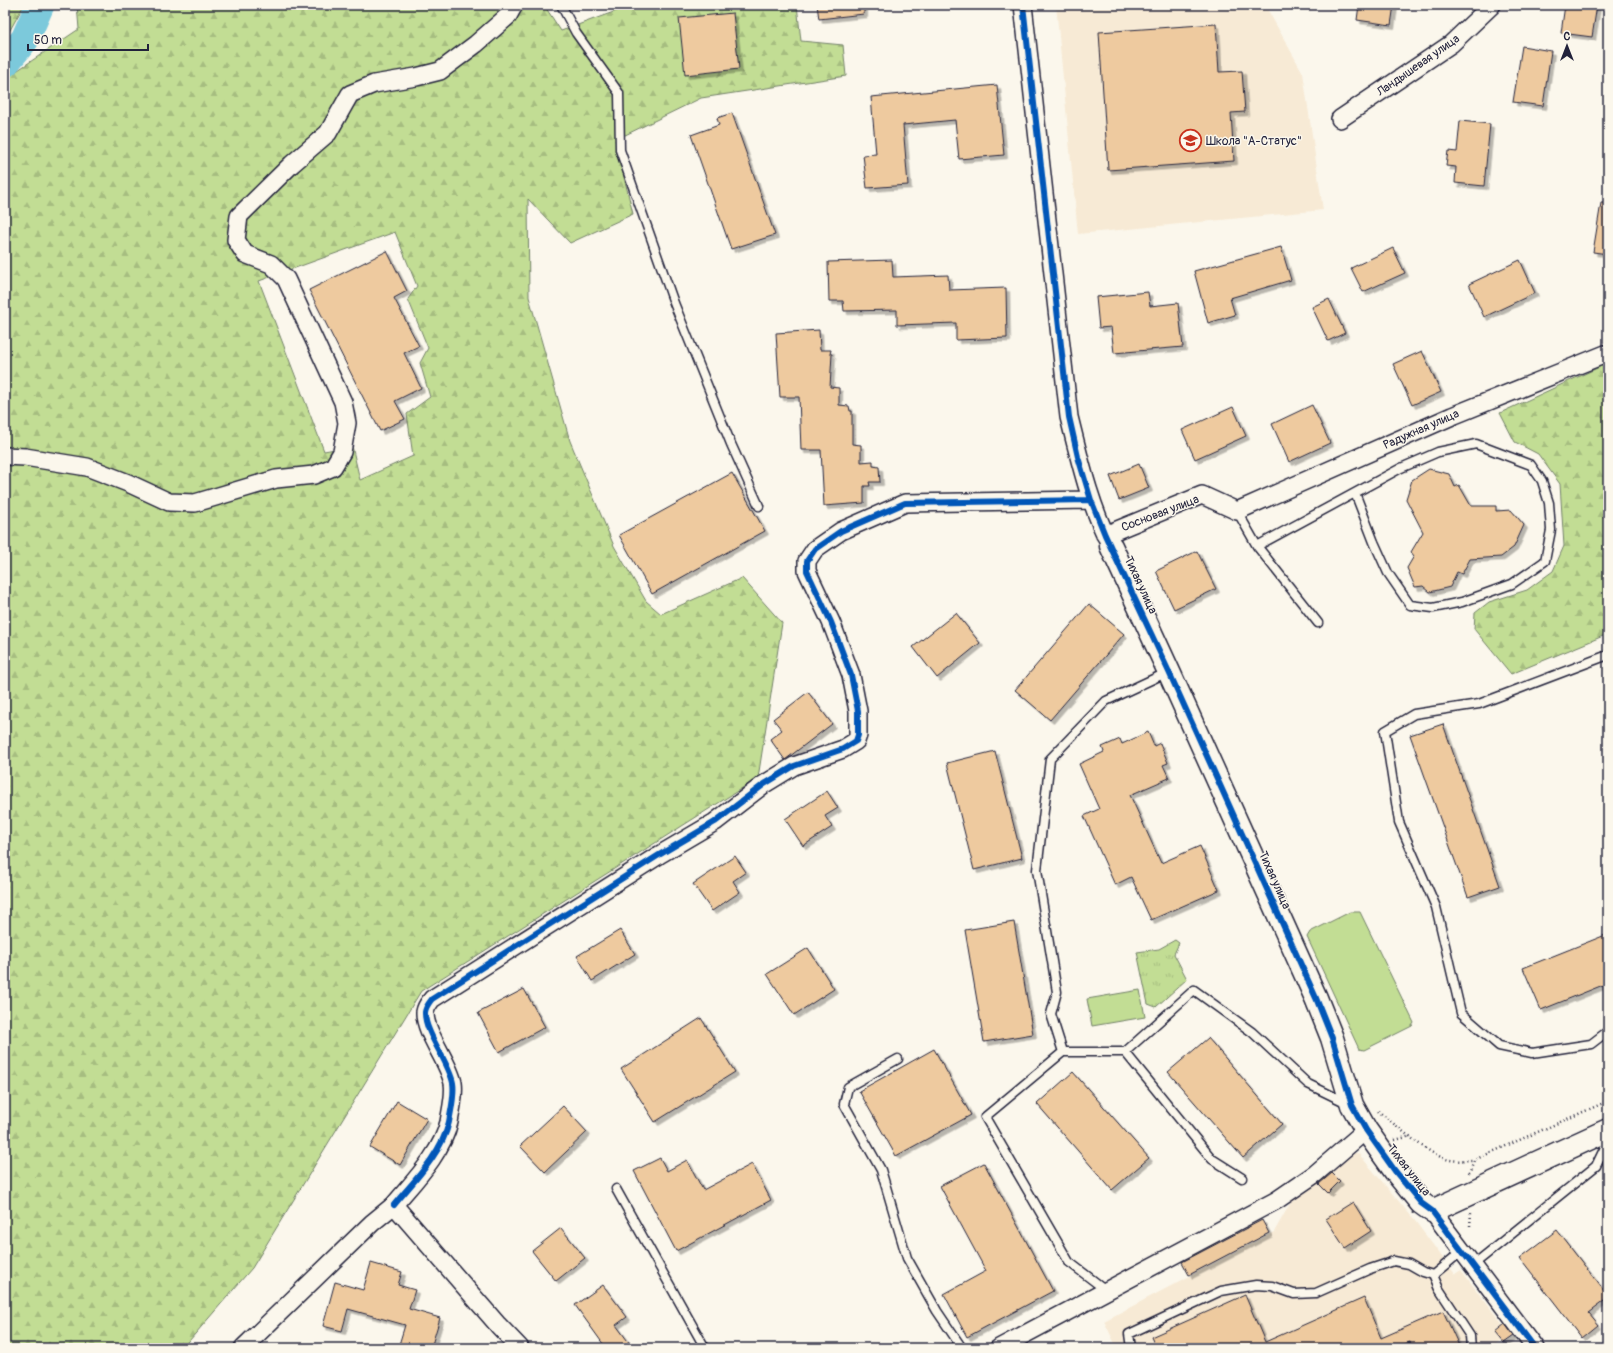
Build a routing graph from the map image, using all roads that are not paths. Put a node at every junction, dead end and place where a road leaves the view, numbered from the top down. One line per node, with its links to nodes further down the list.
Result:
1 (514, 5): 7 (street)
2 (561, 5): 10 (lane)
3 (1492, 5): 5 (street, Ландышевая улица)
4 (1028, 9): 9 (street)
5 (1340, 119)
6 (1608, 353): 11 (street, Радужная улица)
7 (5, 456)
8 (1355, 493): 8 (lane); 13 (lane)
9 (1091, 500): 12 (street); 29 (street)
10 (759, 506)
11 (1237, 511): 12 (street, Сосновая улица); 13 (lane)
12 (1108, 541): 16 (street, Тихая улица)
13 (1257, 546): 14 (lane)
14 (1318, 623)
15 (1608, 655): 17 (lane)
16 (1169, 672): 18 (lane); 21 (street, Тихая улица)
17 (1608, 1031)
18 (1063, 1052): 19 (lane); 34 (lane)
19 (1125, 1052): 21 (lane); 27 (lane)
20 (898, 1059): 39 (lane)
21 (1352, 1105): 22 (street, Тихая улица)
22 (1366, 1130): 30 (street, Тихая улица); 34 (street)
23 (1608, 1130): 30 (street)
24 (1608, 1141): 25 (lane)
25 (1602, 1153): 26 (lane); 32 (lane)
26 (1608, 1159)
27 (1242, 1178)
28 (616, 1189): 38 (lane)
29 (394, 1205): 36 (street); 37 (street)
30 (1432, 1211): 31 (street)
31 (1462, 1251): 32 (street); 33 (lane)
32 (1473, 1265): 35 (street)
33 (1433, 1275): 41 (lane); 42 (lane)
34 (1107, 1291): 40 (street)
35 (1531, 1345)
36 (243, 1348)
37 (520, 1348)
38 (705, 1348)
39 (962, 1348)
40 (999, 1348)
41 (1131, 1348)
42 (1471, 1348)

